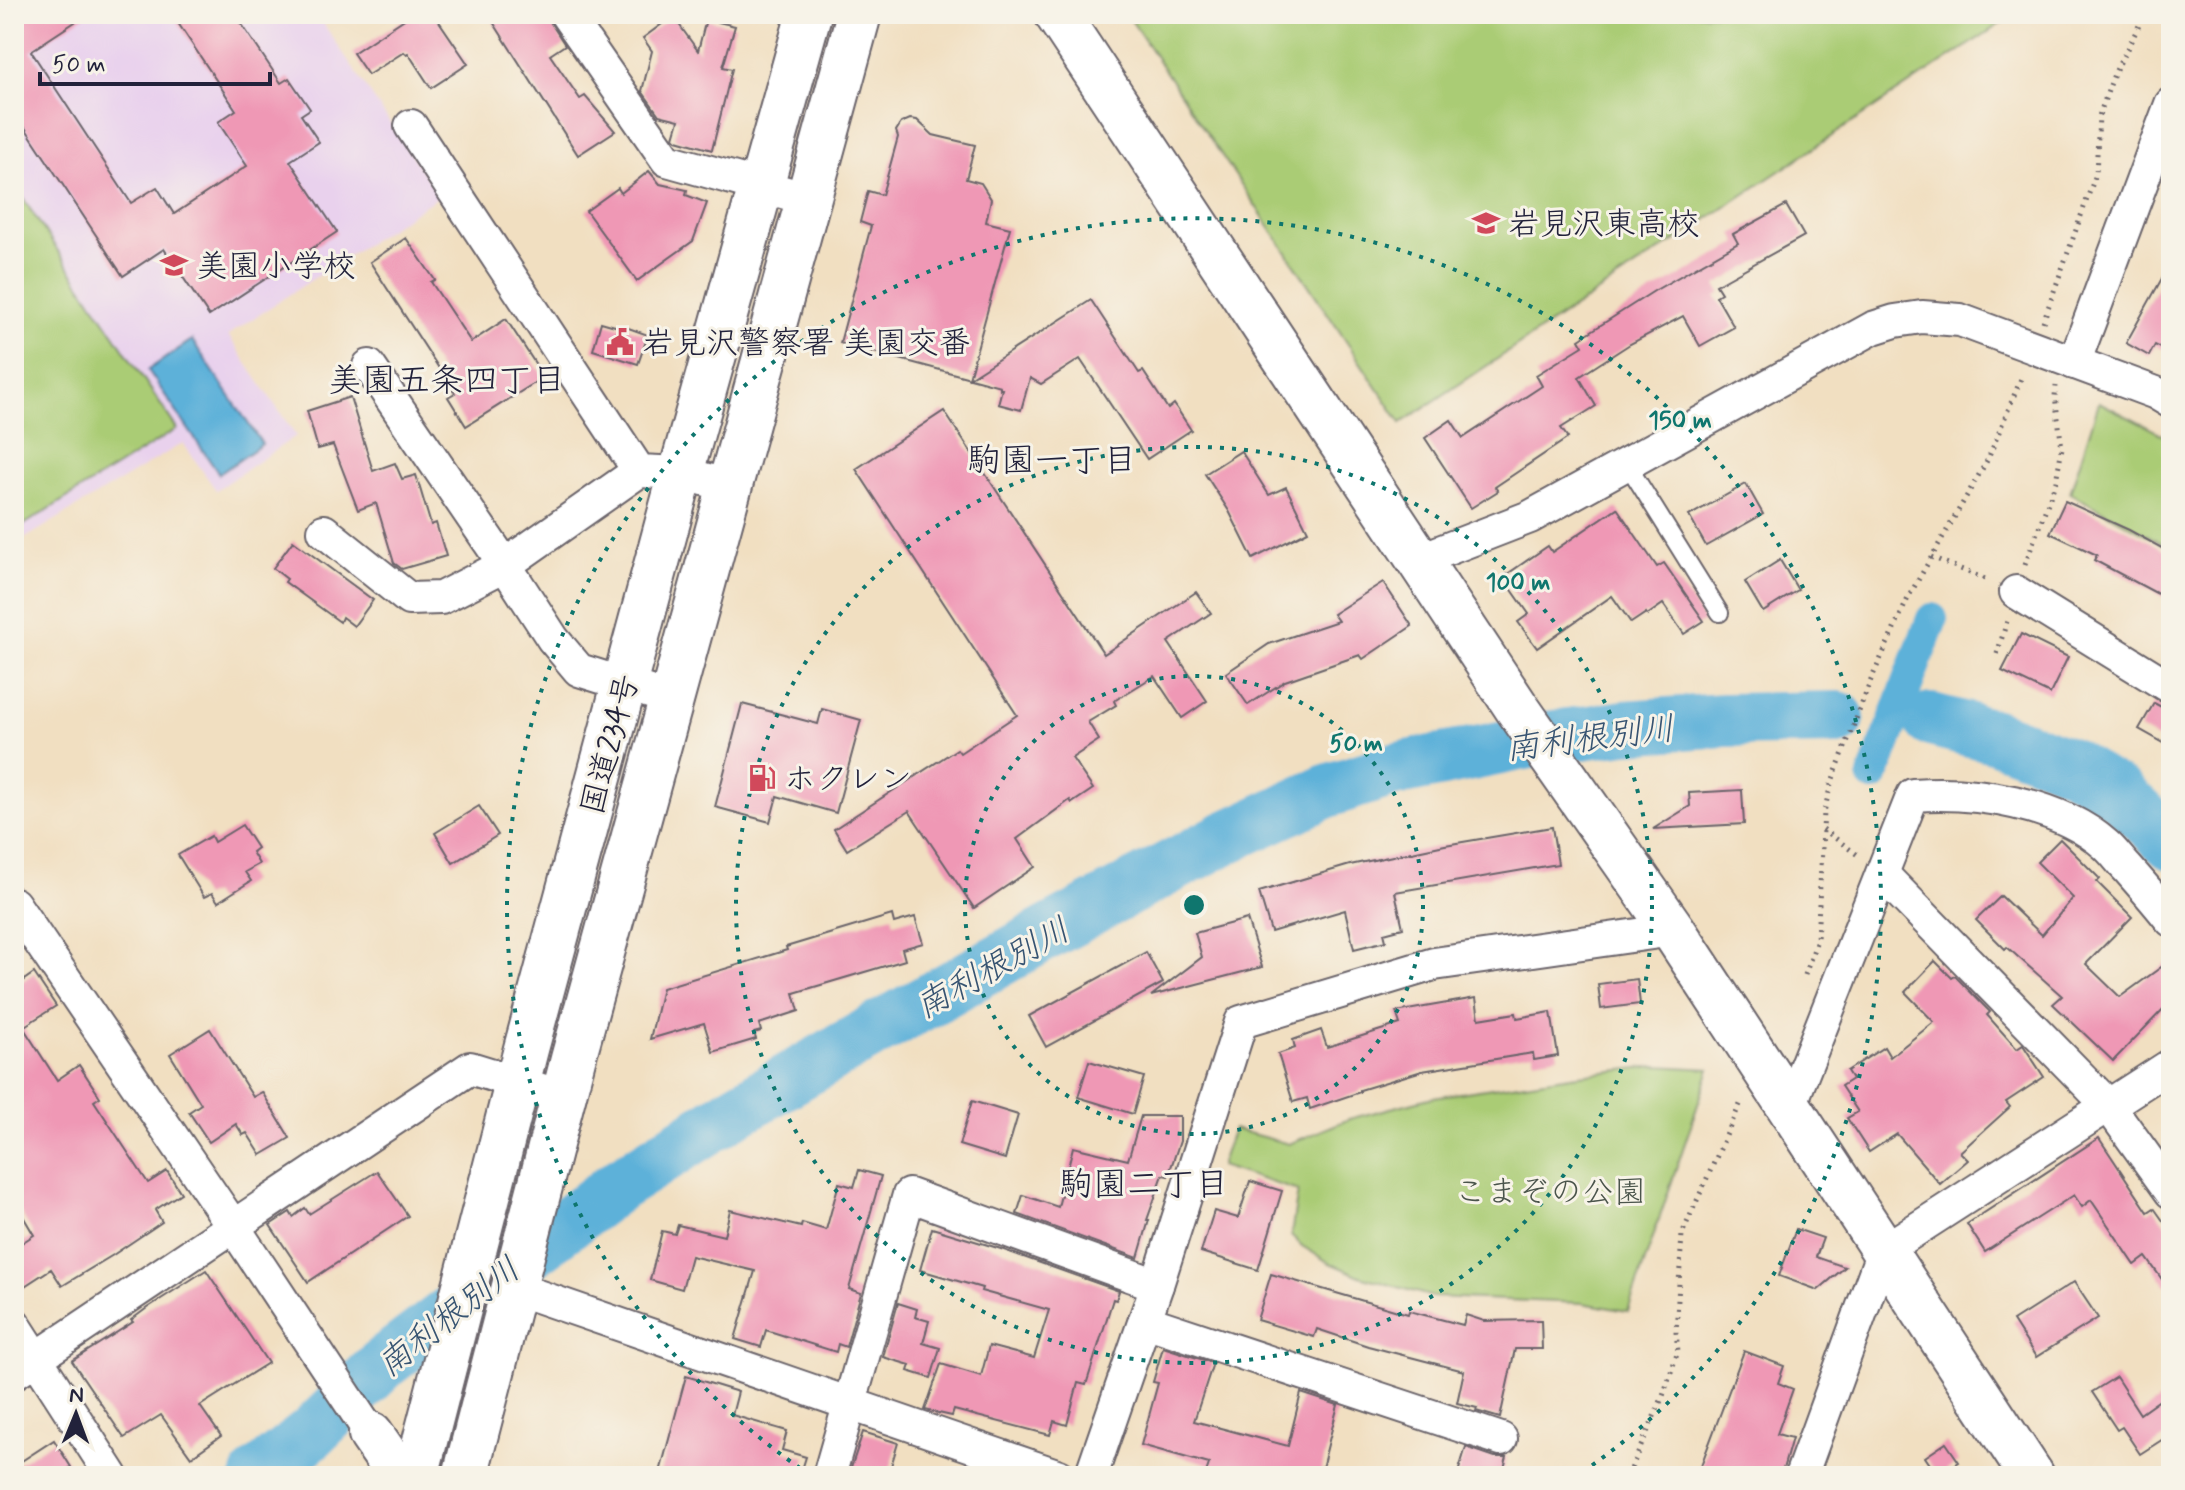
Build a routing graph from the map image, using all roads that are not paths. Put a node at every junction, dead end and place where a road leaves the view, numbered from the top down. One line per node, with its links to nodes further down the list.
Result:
1 (566, 14): 7 (street)
2 (809, 14): 7 (main road, 国道234号)
3 (859, 14): 8 (main road, 国道234号)
4 (1057, 14): 16 (main road)
5 (2171, 104): 9 (street)
6 (411, 126): 13 (street)
7 (762, 187): 8 (street); 13 (main road, 国道234号)
8 (808, 199): 14 (main road, 国道234号)
9 (2069, 360): 11 (street); 12 (street)
10 (369, 366): 17 (street)
11 (2171, 402)
12 (1627, 464): 16 (street); 19 (lane)
13 (660, 472): 14 (street); 17 (street); 20 (main road, 国道234号)
14 (730, 486): 22 (main road, 国道234号)
15 (324, 531): 17 (street)
16 (1419, 560): 26 (main road)
17 (505, 565): 20 (street)
18 (2016, 592): 21 (street)
19 (1720, 613)
20 (625, 685): 22 (street); 28 (main road, 国道234号)
21 (2171, 688)
22 (672, 699): 29 (main road, 国道234号)
23 (1882, 874): 25 (street); 30 (street); 31 (street)
24 (14, 904): 33 (street)
25 (2171, 920)
26 (1673, 930): 31 (main road); 35 (street)
27 (2171, 1065): 30 (street)
28 (518, 1083): 29 (street); 33 (street); 45 (main road, 国道234号)
29 (564, 1097): 36 (main road, 国道234号)
30 (2109, 1106): 32 (street); 34 (street)
31 (1789, 1108): 34 (main road)
32 (2171, 1192)
33 (233, 1226): 39 (street); 41 (street)
34 (1883, 1251): 50 (street); 51 (main road)
35 (1157, 1285): 37 (street); 40 (street)
36 (514, 1288): 40 (street); 46 (main road, 国道234号)
37 (1145, 1321): 42 (street); 49 (street)
38 (14, 1324): 39 (street)
39 (25, 1366): 43 (street)
40 (851, 1404): 47 (street); 48 (street)
41 (371, 1434): 44 (main road)
42 (1501, 1439)
43 (112, 1476)
44 (400, 1476)
45 (416, 1476)
46 (465, 1476)
47 (829, 1476)
48 (1059, 1476)
49 (1091, 1476)
50 (1801, 1476)
51 (2032, 1476)

